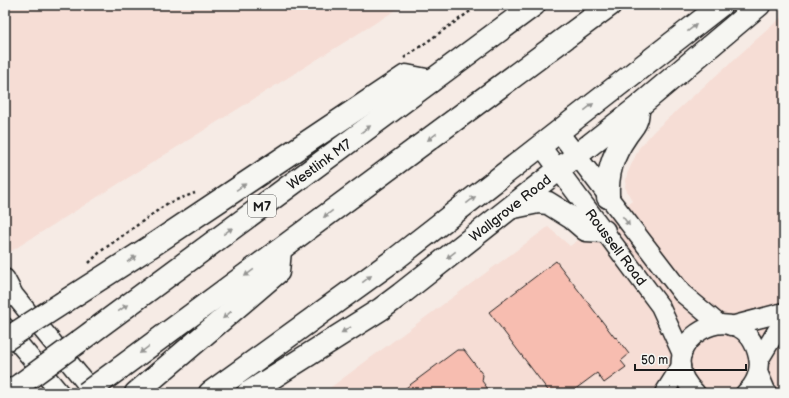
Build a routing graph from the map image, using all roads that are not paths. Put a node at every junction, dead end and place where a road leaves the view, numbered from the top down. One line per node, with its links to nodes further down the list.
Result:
1 (534, 5): 5 (main road, Westlink M7 / M7)
2 (610, 5): 14 (main road, one-way to 14)
3 (721, 5): 7 (main road, one-way to 3)
4 (759, 5): 6 (main road, Wallgrove Road)
5 (432, 81): 20 (main road, M7, one-way to 5, bridge); 23 (main road, Westlink M7 / M7, one-way to 5, bridge)
6 (638, 107): 9 (main road, Wallgrove Road); 11 (main road)
7 (558, 131): 8 (main road); 9 (street, Roussell Road)
8 (540, 145): 10 (street, Roussell Road); 28 (main road, one-way to 8)
9 (577, 156): 10 (main road, Wallgrove Road); 11 (street, Roussell Road)
10 (559, 170): 12 (main road, Wallgrove Road); 13 (street, Roussell Road)
11 (608, 197): 18 (street, Roussell Road, one-way to 18)
12 (512, 207): 13 (main road); 29 (main road, Wallgrove Road, one-way to 29)
13 (604, 231): 21 (street, Roussell Road)
14 (280, 250): 24 (main road, one-way to 24); 26 (main road, one-way to 26, bridge)
15 (5, 278): 27 (street)
16 (784, 312): 18 (street)
17 (784, 319): 22 (street)
18 (725, 325): 21 (street); 22 (street, Roussell Road)
19 (5, 327): 25 (street)
20 (5, 340)
21 (682, 360): 30 (street); 31 (street, Roussell Road)
22 (759, 366): 32 (street); 33 (street)
23 (15, 388)
24 (137, 392)
25 (60, 393)
26 (86, 393)
27 (94, 393)
28 (210, 393)
29 (248, 393)
30 (664, 393)
31 (696, 393)
32 (745, 393)
33 (767, 393)

